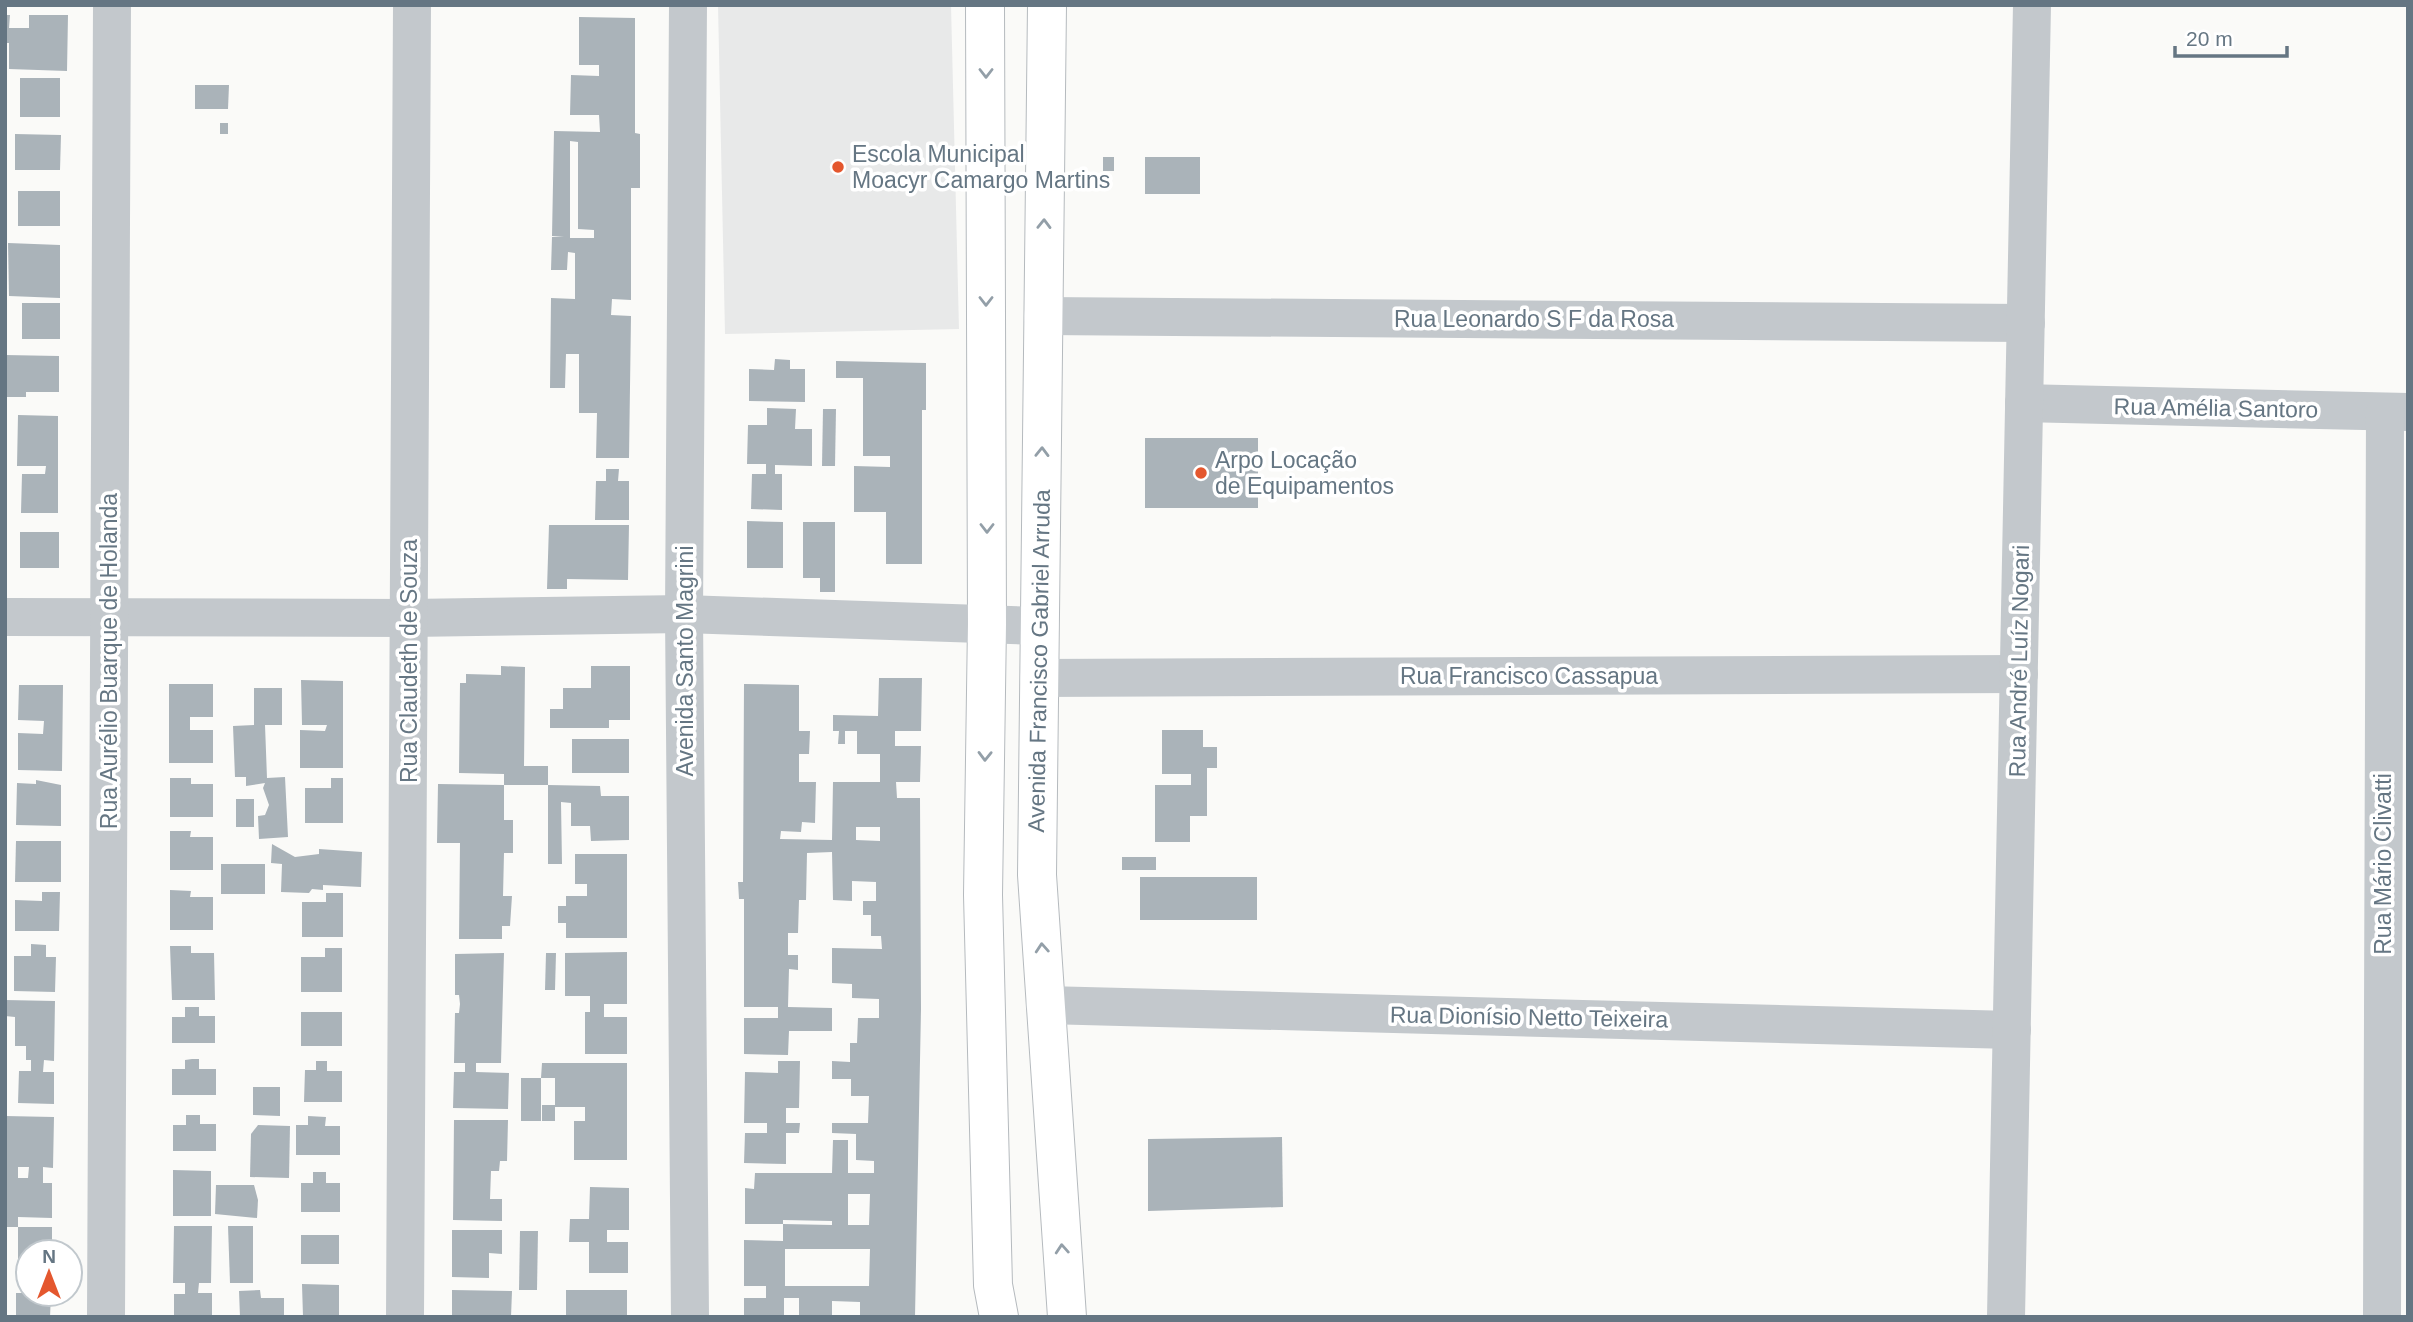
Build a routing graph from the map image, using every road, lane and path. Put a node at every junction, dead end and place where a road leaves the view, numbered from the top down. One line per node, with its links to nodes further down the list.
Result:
1 (112, 5): 13 (street, Rua Aurélio Buarque de Holanda)
2 (412, 5): 14 (street, Rua Claudeth de Souza)
3 (688, 5): 11 (street, Avenida Santo Magrini)
4 (985, 5): 15 (main road, one-way to 15)
5 (1047, 5): 7 (main road, Avenida Francisco Gabriel Arruda, one-way to 5)
6 (2032, 5): 8 (street, Rua André Luíz Nogari)
7 (1043, 316): 8 (street, Rua Leonardo S F da Rosa); 16 (main road, Avenida Francisco Gabriel Arruda, one-way to 7)
8 (2025, 323): 9 (street, Rua André Luíz Nogari)
9 (2024, 403): 10 (street, Rua Amélia Santoro); 17 (street, Rua André Luíz Nogari)
10 (2396, 412): 27 (street, Rua Mário Clivatti)
11 (684, 614): 14 (street); 15 (street); 24 (street, Avenida Santo Magrini)
12 (5, 617): 13 (street)
13 (109, 618): 14 (street); 22 (street, Rua Aurélio Buarque de Holanda)
14 (410, 618): 23 (street, Rua Claudeth de Souza)
15 (987, 624): 16 (street); 21 (main road, one-way to 21)
16 (1040, 626): 18 (main road, Avenida Francisco Gabriel Arruda)
17 (2019, 674): 18 (street, Rua Francisco Cassapua); 20 (street, Rua André Luíz Nogari)
18 (1039, 678): 19 (main road, Avenida Francisco Gabriel Arruda, one-way to 18)
19 (1045, 1005): 20 (street, Rua Dionísio Netto Teixeira); 25 (main road, Avenida Francisco Gabriel Arruda, one-way to 19)
20 (2012, 1030): 26 (street, Rua André Luíz Nogari)
21 (994, 1306)
22 (106, 1317)
23 (405, 1317)
24 (690, 1317)
25 (1067, 1317)
26 (2006, 1317)
27 (2382, 1317)

